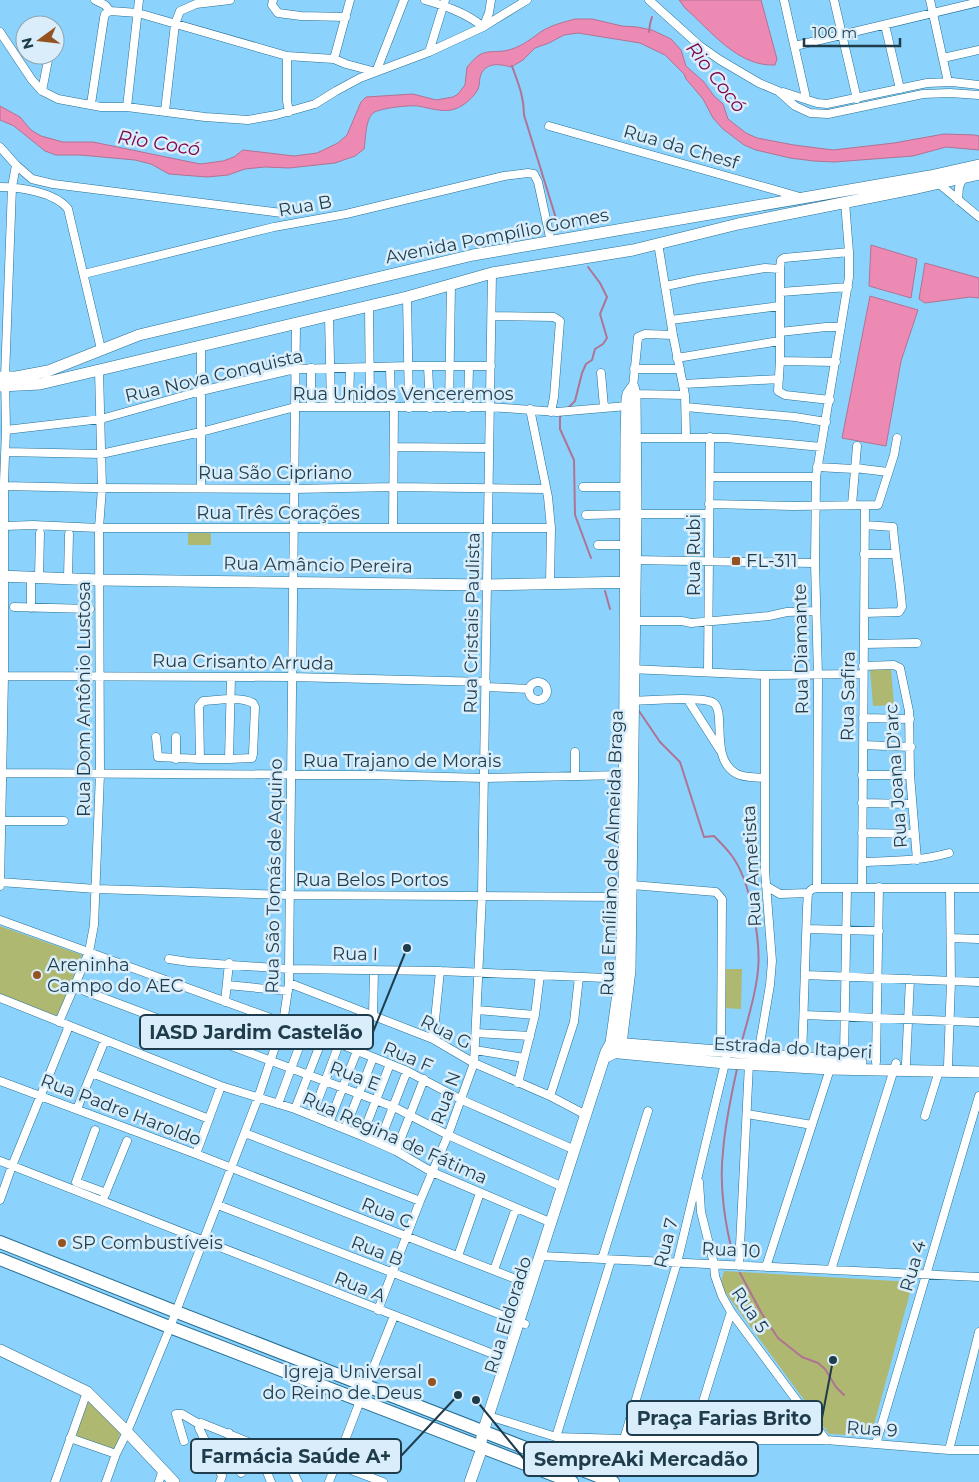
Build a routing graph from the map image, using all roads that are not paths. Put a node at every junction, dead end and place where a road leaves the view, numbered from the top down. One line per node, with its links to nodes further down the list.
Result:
1 (95, 0): 16 (street)
2 (139, 0): 17 (street)
3 (230, 0): 20 (street)
4 (273, 0): 19 (street)
5 (350, 0): 19 (street)
6 (404, 0): 32 (street)
7 (425, 0): 15 (street)
8 (491, 0): 22 (street)
9 (527, 0): 22 (street)
10 (649, 0): 37 (street)
11 (784, 0): 25 (street)
12 (834, 0): 24 (street)
13 (930, 0): 18 (street)
14 (979, 2): 18 (street)
15 (444, 3): 22 (street); 27 (street)
16 (110, 11): 17 (street); 41 (street)
17 (138, 13): 20 (street); 42 (street)
18 (932, 14): 21 (street); 29 (street)
19 (346, 18): 30 (street)
20 (175, 24): 28 (street); 43 (street)
21 (885, 26): 24 (street); 35 (street)
22 (483, 27): 27 (street)
23 (0, 32): 36 (street)
24 (842, 35): 25 (street); 40 (street)
25 (795, 46): 39 (street)
26 (979, 50): 29 (street)
27 (429, 52): 32 (street)
28 (287, 56): 30 (street); 44 (street)
29 (943, 58): 33 (street)
30 (334, 59): 32 (street)
31 (47, 65): 36 (street)
32 (376, 72): 44 (street)
33 (948, 82): 34 (street); 35 (street)
34 (979, 85)
35 (900, 88): 40 (street)
36 (42, 90): 41 (street)
37 (778, 91): 38 (street); 39 (street)
38 (979, 95)
39 (806, 98): 40 (street)
40 (857, 99)
41 (91, 104): 42 (street)
42 (127, 107): 43 (street)
43 (165, 111): 44 (street)
44 (290, 112)
45 (549, 126): 54 (street, Rua da Chesf)
46 (0, 147): 48 (street)
47 (979, 165): 54 (street, Avenida Pompílio Gomes)
48 (16, 166): 53 (street); 57 (street)
49 (979, 174): 50 (street, Avenida Pompílio Gomes)
50 (963, 178): 51 (street, Avenida Pompílio Gomes); 55 (street)
51 (938, 183): 55 (street); 56 (street, Avenida Pompílio Gomes)
52 (0, 187): 53 (street)
53 (12, 187): 67 (street); 68 (street)
54 (804, 198): 59 (street, Avenida Pompílio Gomes)
55 (958, 200): 58 (street)
56 (845, 202): 60 (street, Avenida Pompílio Gomes); 62 (street, Rua Diamante)
57 (282, 213)
58 (979, 217)
59 (547, 243): 61 (street, Avenida Pompílio Gomes); 64 (street); 67 (street, Rua B)
60 (658, 243): 64 (street, Avenida Pompílio Gomes); 70 (street)
61 (524, 247): 65 (street); 84 (street, Avenida Pompílio Gomes)
62 (849, 252): 63 (street); 71 (street, Rua Diamante)
63 (781, 264): 70 (street); 72 (street)
64 (547, 265): 65 (street, Avenida Pompílio Gomes)
65 (526, 268): 66 (street, Avenida Pompílio Gomes)
66 (492, 273): 69 (street, Avenida Pompílio Gomes); 77 (street, Rua Cristais Paulista)
67 (84, 274): 84 (street)
68 (4, 280): 104 (street)
69 (451, 285): 73 (street, Avenida Pompílio Gomes); 92 (street)
70 (666, 286): 78 (street)
71 (848, 287): 72 (street); 80 (street, Rua Diamante)
72 (781, 292): 75 (street)
73 (407, 297): 74 (street, Avenida Pompílio Gomes); 88 (street)
74 (369, 306): 76 (street, Avenida Pompílio Gomes); 97 (street)
75 (780, 306): 78 (street); 82 (street)
76 (329, 316): 79 (street, Avenida Pompílio Gomes); 95 (street)
77 (492, 316): 90 (street, Rua Cristais Paulista); 125 (street)
78 (671, 320): 81 (street)
79 (296, 323): 83 (street, Avenida Pompílio Gomes); 98 (street, Rua São Tomás de Aquino)
80 (841, 328): 82 (street); 87 (street, Rua Diamante)
81 (673, 335): 85 (street); 99 (street, Rua Emíliano de Almeida Braga)
82 (779, 337): 85 (street); 86 (street)
83 (201, 345): 101 (street, Avenida Pompílio Gomes); 106 (street)
84 (101, 349): 104 (street, Avenida Pompílio Gomes)
85 (678, 358): 100 (street)
86 (780, 361): 87 (street); 103 (street)
87 (836, 362): 109 (street, Rua Diamante)
88 (409, 366): 89 (street, Rua Nova Conquista); 91 (street, Rua Nova Conquista); 120 (street)
89 (428, 366): 92 (street, Rua Nova Conquista); 121 (street)
90 (491, 366): 93 (street, Rua Nova Conquista); 117 (street, Rua Cristais Paulista)
91 (390, 367): 97 (street, Rua Nova Conquista); 116 (street)
92 (449, 367): 93 (street, Rua Nova Conquista); 122 (street)
93 (469, 367): 123 (street)
94 (311, 368): 95 (street, Rua Nova Conquista); 98 (street, Rua Nova Conquista); 112 (street)
95 (331, 368): 96 (street, Rua Nova Conquista); 113 (street)
96 (350, 368): 97 (street, Rua Nova Conquista); 114 (street)
97 (369, 368): 115 (street)
98 (295, 369): 106 (street, Rua Nova Conquista); 111 (street, Rua São Tomás de Aquino)
99 (634, 369): 100 (street); 107 (street, Rua Emíliano de Almeida Braga)
100 (680, 369): 105 (street)
101 (99, 370): 104 (street, Avenida Pompílio Gomes); 126 (street, Rua Dom Antônio Lustosa)
102 (601, 373): 118 (street)
103 (779, 379): 105 (street); 109 (street)
104 (2, 381): 128 (street)
105 (682, 384): 108 (street)
106 (201, 392): 126 (street, Rua Nova Conquista); 129 (street)
107 (632, 392): 108 (street); 110 (street, Rua Emíliano de Almeida Braga); 131 (street, Rua Emíliano de Almeida Braga)
108 (685, 395): 119 (street)
109 (830, 400): 127 (street, Rua Diamante)
110 (626, 406): 118 (street, Rua Unidos Venceremos); 131 (street, Rua Emíliano de Almeida Braga)
111 (295, 407): 112 (street, Rua Unidos Venceremos); 129 (street, Rua Unidos Venceremos); 151 (street, Rua São Tomás de Aquino)
112 (311, 407): 113 (street, Rua Unidos Venceremos)
113 (331, 407): 114 (street, Rua Unidos Venceremos)
114 (349, 407): 115 (street, Rua Unidos Venceremos)
115 (370, 407): 116 (street, Rua Unidos Venceremos)
116 (392, 407): 120 (street, Rua Unidos Venceremos); 135 (street)
117 (490, 407): 123 (street, Rua Unidos Venceremos); 124 (street, Rua Unidos Venceremos); 136 (street, Rua Cristais Paulista)
118 (604, 407): 125 (street, Rua Unidos Venceremos)
119 (686, 407): 127 (street); 132 (street)
120 (409, 408): 121 (street, Rua Unidos Venceremos)
121 (430, 408): 122 (street, Rua Unidos Venceremos)
122 (449, 408): 123 (street, Rua Unidos Venceremos)
123 (468, 408)
124 (530, 409): 125 (street, Rua Unidos Venceremos); 153 (street)
125 (554, 412)
126 (101, 418): 128 (street, Rua Nova Conquista); 139 (street, Rua Dom Antônio Lustosa)
127 (826, 422): 137 (street, Rua Diamante)
128 (6, 430): 138 (street)
129 (201, 432): 139 (street, Rua Unidos Venceremos); 150 (street)
130 (710, 437): 132 (street); 137 (street); 143 (street, Rua Rubi)
131 (630, 438): 132 (street); 148 (street, Rua Emíliano de Almeida Braga); 158 (street, Rua Emíliano de Almeida Braga)
132 (686, 438)
133 (897, 438): 142 (street)
134 (857, 446): 141 (street)
135 (394, 447): 136 (street); 146 (street)
136 (489, 448): 152 (street, Rua Cristais Paulista)
137 (821, 448): 140 (street, Rua Diamante)
138 (5, 452): 139 (street, Rua Unidos Venceremos); 145 (street)
139 (101, 454): 149 (street, Rua Dom Antônio Lustosa)
140 (817, 467): 141 (street); 144 (street, Rua Diamante)
141 (855, 468): 142 (street); 155 (street)
142 (888, 472): 157 (street)
143 (710, 477): 144 (street); 154 (street, Rua Rubi)
144 (816, 477): 156 (street, Rua Diamante)
145 (3, 484): 149 (street, Rua São Cipriano); 162 (street)
146 (393, 486): 151 (street, Rua São Cipriano); 152 (street, Rua São Cipriano); 163 (street)
147 (583, 487): 148 (street)
148 (626, 487): 158 (street, Rua Emíliano de Almeida Braga)
149 (102, 488): 150 (street, Rua São Cipriano); 164 (street, Rua Dom Antônio Lustosa)
150 (202, 488): 151 (street, Rua São Cipriano)
151 (294, 489): 165 (street, Rua São Tomás de Aquino)
152 (489, 489): 153 (street, Rua São Cipriano); 167 (street, Rua Cristais Paulista)
153 (546, 489): 166 (street)
154 (709, 504): 156 (street); 159 (street, Rua Rubi)
155 (852, 505): 156 (street); 157 (street)
156 (816, 506): 176 (street, Rua Diamante)
157 (865, 506): 161 (street, Rua Safira)
158 (631, 514): 159 (street); 160 (street); 171 (street, Rua Emíliano de Almeida Braga); 174 (street, Rua Emíliano de Almeida Braga)
159 (709, 514): 175 (street, Rua Rubi)
160 (586, 515)
161 (865, 525): 172 (street, Rua Safira); 173 (street)
162 (5, 526): 164 (street, Rua Três Corações); 177 (street)
163 (393, 527): 165 (street, Rua Três Corações); 167 (street, Rua Três Corações)
164 (99, 528): 165 (street, Rua Três Corações); 180 (street, Rua Dom Antônio Lustosa)
165 (294, 528): 181 (street, Rua São Tomás de Aquino)
166 (551, 528): 167 (street, Rua Três Corações); 183 (street)
167 (488, 529): 184 (street, Rua Cristais Paulista)
168 (40, 533): 178 (street)
169 (69, 534): 179 (street)
170 (598, 545): 171 (street)
171 (626, 545): 174 (street, Rua Emíliano de Almeida Braga)
172 (864, 554): 173 (street); 189 (street, Rua Safira)
173 (895, 554): 189 (street)
174 (630, 560): 175 (street); 182 (street, Rua Emíliano de Almeida Braga)
175 (710, 562): 176 (street); 191 (street, Rua Rubi)
176 (815, 563): 188 (street, Rua Diamante)
177 (2, 576): 178 (street, Rua Amâncio Pereira); 199 (street)
178 (35, 577): 179 (street, Rua Amâncio Pereira); 186 (street)
179 (68, 578): 180 (street, Rua Amâncio Pereira)
180 (99, 580): 181 (street, Rua Amâncio Pereira); 200 (street, Rua Dom Antônio Lustosa)
181 (293, 582): 184 (street, Rua Amâncio Pereira); 203 (street, Rua São Tomás de Aquino)
182 (630, 582): 183 (street, Rua Amâncio Pereira); 190 (street, Rua Emíliano de Almeida Braga); 195 (street, Rua Emíliano de Almeida Braga)
183 (550, 584): 184 (street, Rua Amâncio Pereira)
184 (487, 585): 204 (street, Rua Cristais Paulista)
185 (14, 607): 186 (street)
186 (31, 608): 187 (street)
187 (90, 609)
188 (815, 611): 191 (street); 201 (street, Rua Diamante)
189 (864, 613): 193 (street, Rua Safira)
190 (635, 621): 191 (street); 195 (street, Rua Emíliano de Almeida Braga)
191 (708, 622): 196 (street, Rua Rubi)
192 (917, 643): 193 (street)
193 (864, 644): 194 (street, Rua Safira)
194 (863, 666): 197 (street, Rua Safira); 210 (street, Rua Joana D'arc)
195 (630, 669): 196 (street); 208 (street, Rua Emíliano de Almeida Braga); 224 (street, Rua Emíliano de Almeida Braga)
196 (708, 672): 198 (street)
197 (863, 674): 201 (street); 209 (street, Rua Safira)
198 (765, 675): 201 (street); 228 (street, Rua Ametista)
199 (2, 676): 200 (street, Rua Crisanto Arruda); 220 (street)
200 (100, 676): 202 (street, Rua Crisanto Arruda); 221 (street, Rua Dom Antônio Lustosa)
201 (818, 676): 247 (street, Rua Diamante)
202 (231, 677): 203 (street, Rua Crisanto Arruda); 206 (street)
203 (292, 677): 204 (street, Rua Crisanto Arruda); 223 (street, Rua São Tomás de Aquino)
204 (486, 685): 205 (street, Rua Crisanto Arruda); 227 (street, Rua Cristais Paulista)
205 (529, 689)
206 (230, 700): 218 (street); 219 (street); 219 (street)
207 (688, 700): 208 (street); 215 (street); 215 (street)
208 (634, 701): 246 (street, Rua Emíliano de Almeida Braga)
209 (863, 718): 210 (street); 213 (street, Rua Safira)
210 (910, 718): 214 (street, Rua Joana D'arc)
211 (156, 737): 217 (street)
212 (176, 738): 217 (street)
213 (863, 745): 214 (street); 222 (street, Rua Safira)
214 (910, 747): 225 (street, Rua Joana D'arc)
215 (720, 750): 228 (street)
216 (575, 752): 226 (street)
217 (176, 759): 218 (street)
218 (200, 759): 219 (street)
219 (229, 759)
220 (1, 773): 221 (street, Rua Trajano de Morais); 231 (street)
221 (100, 774): 223 (street, Rua Trajano de Morais); 245 (street, Rua Dom Antônio Lustosa)
222 (862, 774): 225 (street); 229 (street, Rua Safira)
223 (292, 775): 227 (street, Rua Trajano de Morais); 248 (street, Rua São Tomás de Aquino)
224 (624, 775): 226 (street, Rua Trajano de Morais); 246 (street, Rua Emíliano de Almeida Braga)
225 (910, 775): 230 (street, Rua Joana D'arc)
226 (575, 776): 227 (street, Rua Trajano de Morais)
227 (484, 778): 249 (street, Rua Cristais Paulista)
228 (764, 778): 239 (street, Rua Ametista)
229 (862, 803): 230 (street); 233 (street, Rua Safira)
230 (912, 804): 234 (street, Rua Joana D'arc)
231 (1, 821): 232 (street); 238 (street)
232 (64, 821)
233 (862, 832): 234 (street); 237 (street, Rua Safira)
234 (915, 834): 236 (street, Rua Joana D'arc)
235 (949, 853): 236 (street)
236 (917, 860): 237 (street)
237 (862, 862): 240 (street, Rua Safira)
238 (0, 884): 245 (street, Rua Belos Portos)
239 (766, 886): 247 (street); 299 (street, Rua Ametista)
240 (862, 887): 241 (street); 242 (street)
241 (847, 888): 247 (street); 252 (street)
242 (879, 888): 243 (street); 253 (street)
243 (950, 888): 244 (street); 254 (street)
244 (979, 888)
245 (96, 889): 248 (street, Rua Belos Portos); 256 (street, Rua Dom Antônio Lustosa)
246 (633, 890): 249 (street, Rua Belos Portos); 269 (street, Rua Emíliano de Almeida Braga); 300 (street, Rua Belos Portos)
247 (812, 890): 251 (street)
248 (290, 895): 249 (street, Rua Belos Portos); 259 (street, Rua São Tomás de Aquino)
249 (482, 895): 262 (street, Rua Cristais Paulista)
250 (0, 920): 256 (street, Rua F)
251 (807, 929): 252 (street); 264 (street)
252 (846, 930): 253 (street); 266 (street)
253 (879, 931): 267 (street)
254 (951, 938): 255 (street); 270 (street)
255 (979, 939)
256 (89, 952): 273 (street, Rua Dom Antônio Lustosa); 276 (street, Rua F)
257 (169, 959): 258 (street, Rua I)
258 (229, 964): 259 (street, Rua I); 272 (street)
259 (290, 969): 260 (street, Rua I); 274 (street, Rua São Tomás de Aquino)
260 (374, 970): 261 (street, Rua I); 280 (street)
261 (440, 971): 262 (street, Rua I); 293 (street)
262 (479, 973): 263 (street, Rua I); 277 (street, Rua N)
263 (540, 975): 265 (street, Rua I); 278 (street)
264 (805, 975): 266 (street); 279 (street)
265 (579, 977): 269 (street, Rua I); 327 (street)
266 (845, 977): 267 (street); 281 (street)
267 (878, 978): 268 (street); 282 (street)
268 (910, 979): 270 (street); 283 (street)
269 (625, 980): 297 (street, Rua Emíliano de Almeida Braga)
270 (951, 981): 271 (street); 284 (street)
271 (979, 982)
272 (227, 986): 274 (street, Rua G); 276 (street)
273 (74, 987): 285 (street, Rua Dom Antônio Lustosa); 305 (street, Rua E)
274 (288, 987): 280 (street, Rua G); 286 (street, Rua São Tomás de Aquino)
275 (0, 998): 285 (street, Rua Regina de Fátima)
276 (225, 1002): 286 (street, Rua F)
277 (477, 1010): 278 (street); 290 (street, Rua N)
278 (535, 1015): 291 (street)
279 (804, 1015): 281 (street); 304 (street)
280 (373, 1016): 293 (street, Rua G)
281 (845, 1017): 282 (street); 301 (street)
282 (877, 1018): 283 (street); 306 (street)
283 (908, 1019): 284 (street); 310 (street)
284 (950, 1021): 287 (street); 313 (street)
285 (59, 1022): 288 (street, Rua Regina de Fátima)
286 (283, 1022): 289 (street, Rua F); 305 (street, Rua São Tomás de Aquino)
287 (979, 1022)
288 (69, 1026): 294 (street, Rua Regina de Fátima); 326 (street)
289 (305, 1030): 292 (street, Rua F); 312 (street)
290 (476, 1033): 291 (street); 296 (street, Rua N)
291 (530, 1036): 303 (street)
292 (323, 1037): 295 (street, Rua F); 318 (street)
293 (433, 1039): 308 (street, Rua G)
294 (105, 1040): 317 (street); 323 (street, Rua Regina de Fátima)
295 (339, 1044): 298 (street, Rua F); 320 (street)
296 (475, 1050): 303 (street); 308 (street, Rua N)
297 (611, 1050): 300 (street, Estrada do Itaperi); 338 (street, Rua Eldorado)
298 (357, 1051): 302 (street, Rua F); 324 (street)
299 (758, 1055): 300 (street, Estrada do Itaperi); 304 (street, Estrada do Itaperi)
300 (725, 1056): 309 (street, Estrada do Itaperi); 359 (street, Rua 7)
301 (844, 1056)
302 (374, 1058): 307 (street, Rua F); 325 (street)
303 (524, 1058): 322 (street)
304 (802, 1058): 306 (street, Estrada do Itaperi)
305 (272, 1060): 312 (street, Rua E); 329 (street, Rua São Tomás de Aquino)
306 (876, 1062): 310 (street, Estrada do Itaperi)
307 (390, 1064): 315 (street, Rua F); 330 (street)
308 (474, 1064): 322 (street, Rua G); 331 (street, Rua N)
309 (749, 1064): 314 (street, Estrada do Itaperi); 339 (street)
310 (899, 1065): 313 (street, Estrada do Itaperi); 314 (street, Estrada do Itaperi); 381 (street)
311 (979, 1067): 313 (street, Estrada do Itaperi)
312 (292, 1068): 318 (street, Rua E); 332 (street)
313 (944, 1068): 316 (street, Estrada do Itaperi); 341 (street)
314 (830, 1069): 344 (street)
315 (407, 1071): 319 (street, Rua F); 333 (street)
316 (979, 1072)
317 (92, 1073): 334 (street); 342 (street)
318 (309, 1074): 320 (street, Rua E); 335 (street)
319 (424, 1079): 331 (street, Rua F); 337 (street)
320 (326, 1080): 324 (street, Rua E); 340 (street)
321 (0, 1081): 326 (street, Rua Padre Haroldo)
322 (518, 1083): 327 (street, Rua G)
323 (222, 1086): 329 (street, Rua Regina de Fátima); 342 (street)
324 (342, 1087): 325 (street, Rua E); 343 (street)
325 (360, 1094): 330 (street, Rua E); 346 (street)
326 (40, 1095): 334 (street, Rua Padre Haroldo); 356 (street)
327 (550, 1096): 338 (street, Rua G)
328 (979, 1096): 383 (street, Rua 4)
329 (258, 1098): 332 (street, Rua Regina de Fátima); 347 (street, Rua São Tomás de Aquino)
330 (376, 1100): 333 (street, Rua E); 349 (street)
331 (462, 1100): 348 (street, Rua N); 352 (street, Rua F)
332 (278, 1104): 335 (street, Rua Regina de Fátima)
333 (394, 1107): 337 (street, Rua E); 351 (street)
334 (77, 1109): 354 (street, Rua Padre Haroldo)
335 (295, 1109): 340 (street, Rua Regina de Fátima)
336 (648, 1110): 374 (street)
337 (410, 1114): 348 (street, Rua E); 353 (street)
338 (586, 1114): 352 (street, Rua Eldorado)
339 (747, 1114): 344 (street); 378 (street)
340 (312, 1116): 343 (street, Rua Regina de Fátima)
341 (925, 1116)
342 (209, 1119): 354 (street)
343 (329, 1123): 346 (street, Rua Regina de Fátima)
344 (812, 1125): 379 (street)
345 (95, 1130): 362 (street)
346 (345, 1130): 349 (street, Rua Regina de Fátima)
347 (245, 1133): 357 (street, Rua São Tomás de Aquino); 364 (street)
348 (448, 1135): 358 (street, Rua N); 360 (street, Rua E)
349 (362, 1136): 351 (street, Rua Regina de Fátima)
350 (127, 1141): 362 (street)
351 (379, 1144): 353 (street, Rua Regina de Fátima)
352 (575, 1150): 360 (street, Rua Eldorado)
353 (396, 1151): 358 (street, Rua Regina de Fátima)
354 (196, 1154): 357 (street, Rua Padre Haroldo)
355 (0, 1161): 356 (street)
356 (12, 1166): 362 (street); 363 (street)
357 (231, 1168): 365 (street, Rua São Tomás de Aquino); 368 (street, Rua C)
358 (432, 1172): 361 (street, Rua Regina de Fátima); 364 (street, Rua N)
359 (698, 1175): 376 (street, Rua 7); 377 (street, Rua 5)
360 (563, 1187): 367 (street, Rua Eldorado)
361 (480, 1193): 366 (street, Rua Regina de Fátima); 372 (street)
362 (104, 1197): 369 (street, Rua A)
363 (0, 1200)
364 (420, 1201): 368 (street, Rua N)
365 (218, 1205): 369 (street, Rua São Tomás de Aquino); 382 (street, Rua B)
366 (516, 1208): 367 (street, Rua Regina de Fátima); 380 (street)
367 (552, 1224): 371 (street, Rua Eldorado)
368 (407, 1237): 372 (street, Rua C); 382 (street, Rua N)
369 (203, 1241): 386 (street, Rua A); 387 (street, Rua São Tomás de Aquino)
370 (0, 1242): 387 (main road)
371 (543, 1254): 374 (street, Rua 10); 385 (street, Rua Eldorado); 390 (street, Rua Eldorado)
372 (458, 1256): 380 (street, Rua C)
373 (0, 1259): 391 (main road)
374 (602, 1259): 375 (street, Rua 10)
375 (611, 1260): 376 (street, Rua 10); 403 (street)
376 (678, 1263): 377 (street, Rua 10); 405 (street, Rua 7)
377 (714, 1264): 378 (street, Rua 10); 388 (street, Rua 5)
378 (739, 1266): 379 (street, Rua 10)
379 (766, 1267): 381 (street, Rua 10)
380 (494, 1270): 385 (street, Rua C)
381 (831, 1270): 383 (street, Rua 10)
382 (393, 1273): 386 (street, Rua N); 390 (street, Rua B)
383 (926, 1276): 384 (street, Rua 10); 409 (street, Rua 4)
384 (979, 1277)
385 (531, 1285): 390 (street, Rua Eldorado)
386 (378, 1310): 389 (street, Rua A)
387 (176, 1312): 391 (street, Rua São Tomás de Aquino); 395 (main road)
388 (731, 1312): 406 (street); 407 (street, Rua 5)
389 (394, 1316): 394 (street, Rua A); 395 (street)
390 (522, 1323): 394 (street, Rua Eldorado); 398 (street, Rua Eldorado)
391 (170, 1327): 397 (main road); 400 (street, Rua São Tomás de Aquino)
392 (979, 1332): 412 (street)
393 (1, 1352): 396 (street)
394 (506, 1359): 402 (street, Rua Eldorado)
395 (366, 1386): 402 (main road)
396 (87, 1392): 400 (street); 404 (street)
397 (360, 1401): 411 (main road); 415 (street)
398 (495, 1418): 402 (street, Rua Eldorado); 403 (street, Rua 9)
399 (199, 1424): 401 (street); 408 (street); 422 (street)
400 (127, 1432): 414 (street, Rua São Tomás de Aquino); 416 (street)
401 (229, 1433): 410 (street); 417 (street)
402 (486, 1433): 411 (street, Rua Eldorado); 429 (main road)
403 (556, 1437): 405 (street, Rua 9)
404 (70, 1438): 414 (street); 418 (street)
405 (624, 1438): 406 (street, Rua 9)
406 (691, 1440): 407 (street, Rua 9)
407 (826, 1440): 409 (street, Rua 9)
408 (184, 1441)
409 (876, 1444): 412 (street, Rua 9)
410 (256, 1445): 423 (street); 424 (street)
411 (482, 1448): 427 (street, Rua Eldorado); 428 (main road)
412 (949, 1450): 413 (street, Rua 9)
413 (979, 1450)
414 (116, 1454): 419 (street, Rua São Tomás de Aquino)
415 (335, 1464): 425 (street); 426 (street)
416 (163, 1469): 420 (street); 421 (street)
417 (241, 1473)
418 (55, 1482)
419 (106, 1482)
420 (159, 1482)
421 (174, 1482)
422 (220, 1482)
423 (271, 1482)
424 (298, 1482)
425 (329, 1482)
426 (382, 1482)
427 (470, 1482)
428 (572, 1482)
429 (613, 1482)

